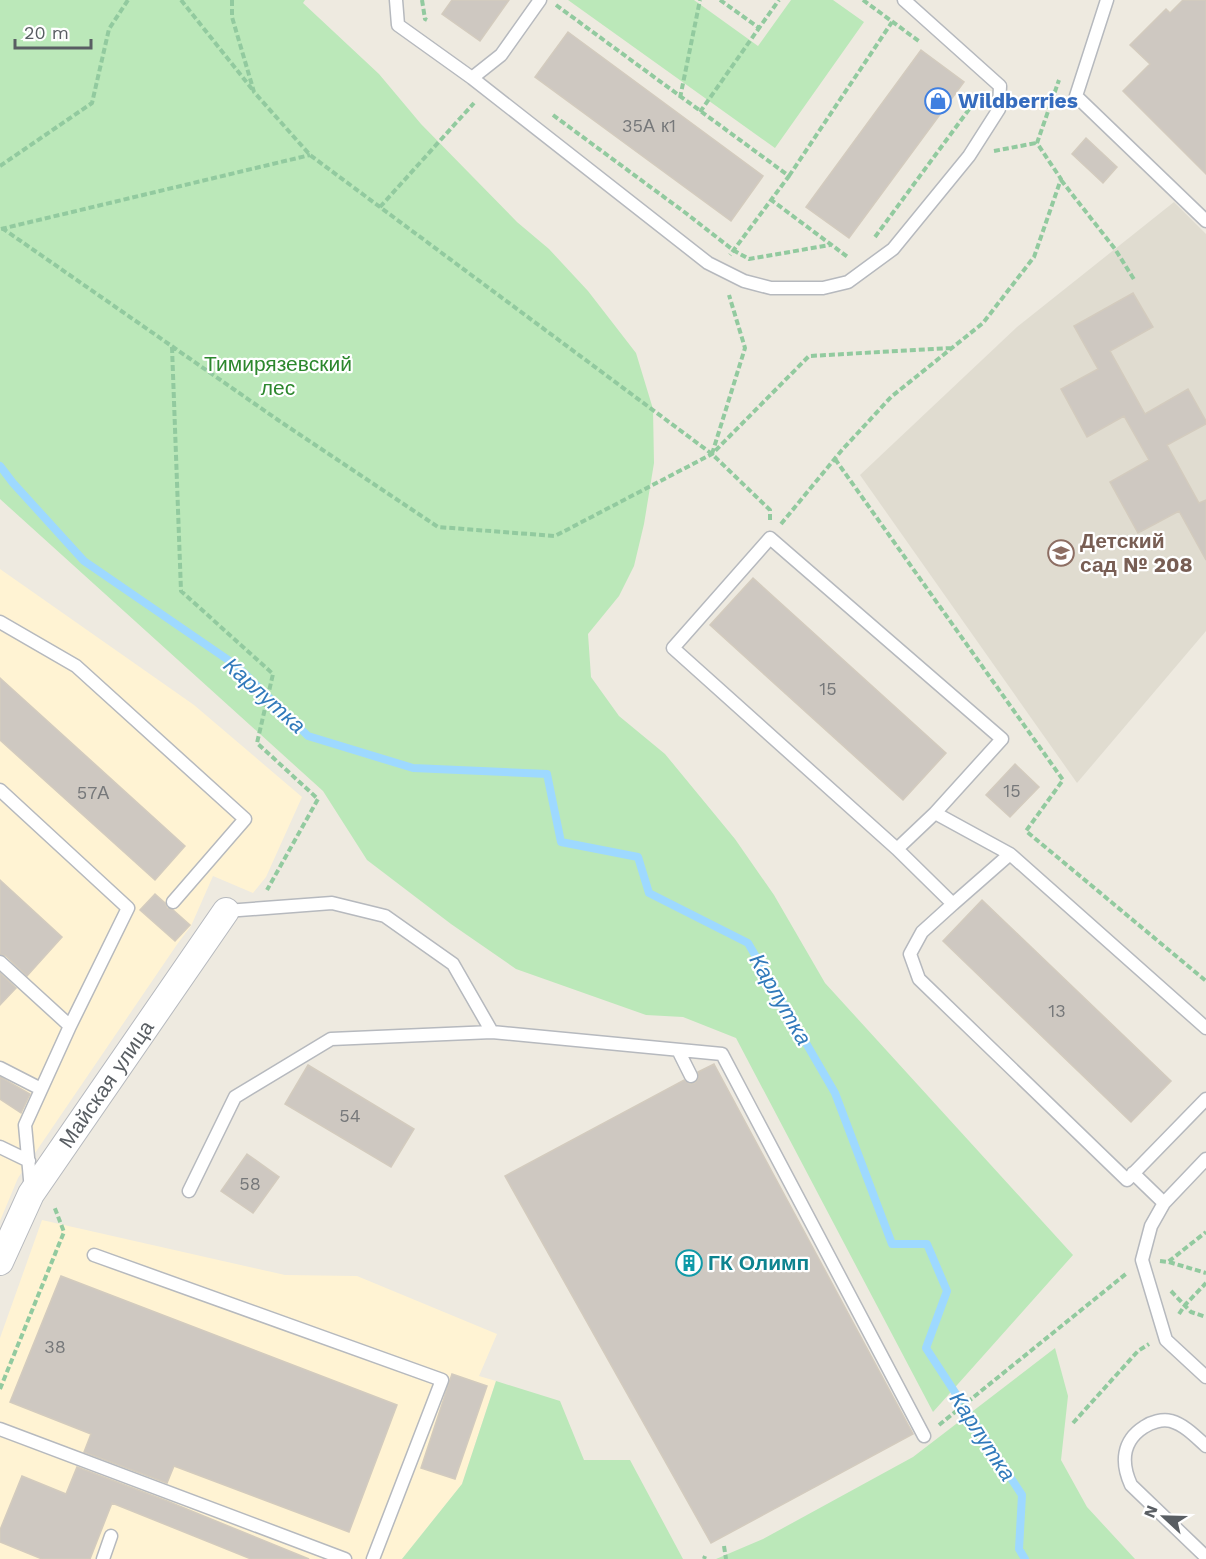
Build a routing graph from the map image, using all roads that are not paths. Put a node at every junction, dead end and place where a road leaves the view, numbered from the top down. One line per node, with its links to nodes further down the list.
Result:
1 (396, 0): 5 (lane)
2 (540, 0): 5 (lane)
3 (1107, 0): 6 (lane)
4 (905, 1): 5 (lane)
5 (472, 78)
6 (1206, 221)
7 (0, 622): 12 (lane)
8 (0, 790): 16 (lane)
9 (935, 813): 10 (lane); 10 (lane); 11 (lane)
10 (897, 849): 13 (lane)
11 (1010, 854): 13 (lane); 17 (lane)
12 (173, 902)
13 (953, 904): 26 (lane)
14 (226, 911): 18 (lane); 27 (street, Майская улица)
15 (0, 962): 16 (lane)
16 (70, 1026): 22 (lane)
17 (1206, 1028)
18 (492, 1032): 19 (lane); 28 (lane)
19 (678, 1050): 21 (lane); 34 (lane)
20 (0, 1068): 22 (lane)
21 (691, 1076)
22 (41, 1089): 27 (lane)
23 (1206, 1099): 26 (lane)
24 (0, 1147): 27 (lane)
25 (1206, 1158): 29 (lane)
26 (1133, 1173): 29 (lane)
27 (34, 1177): 31 (street, Майская улица)
28 (189, 1191)
29 (1164, 1203): 32 (lane)
30 (94, 1255): 40 (lane)
31 (0, 1262)
32 (1206, 1377)
33 (0, 1429): 39 (lane)
34 (924, 1436)
35 (1206, 1446): 37 (lane)
36 (111, 1536): 38 (lane)
37 (1206, 1557)
38 (103, 1559)
39 (345, 1559)
40 (373, 1559)

